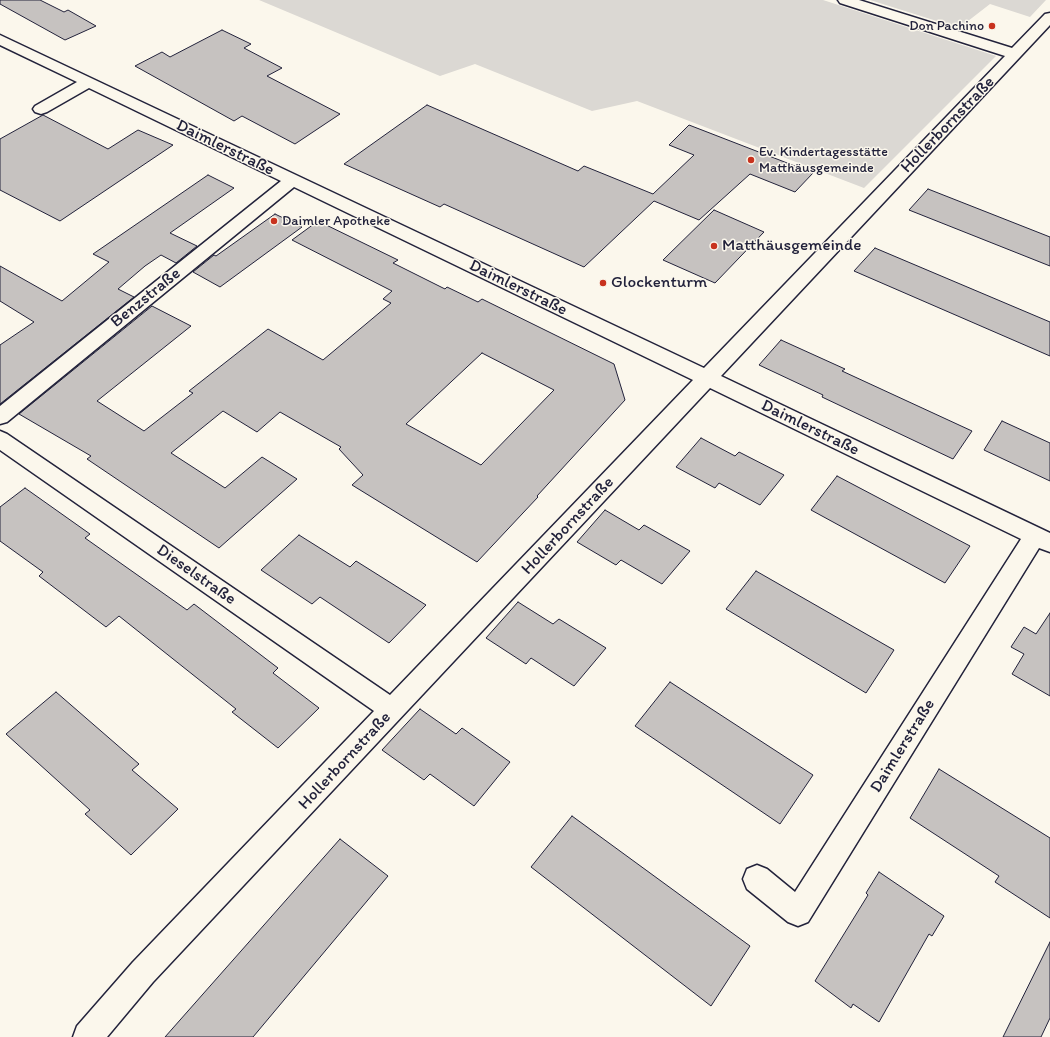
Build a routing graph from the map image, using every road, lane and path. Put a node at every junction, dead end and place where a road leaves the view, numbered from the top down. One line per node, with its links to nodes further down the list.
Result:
1 (845, 0): 4 (street)
2 (1050, 17): 4 (street, Hollerbornstraße)
3 (0, 40): 5 (street, Daimlerstraße)
4 (1015, 54): 8 (street, Hollerbornstraße)
5 (88, 82): 6 (street); 7 (street, Daimlerstraße)
6 (42, 109)
7 (292, 180): 8 (street, Daimlerstraße); 9 (street, Benzstraße)
8 (707, 378): 11 (street, Daimlerstraße); 12 (street, Hollerbornstraße)
9 (0, 417)
10 (0, 439): 12 (street, Dieselstraße)
11 (1043, 539): 13 (street, Daimlerstraße)
12 (392, 710): 14 (street, Hollerbornstraße)
13 (757, 880)
14 (88, 1037)

